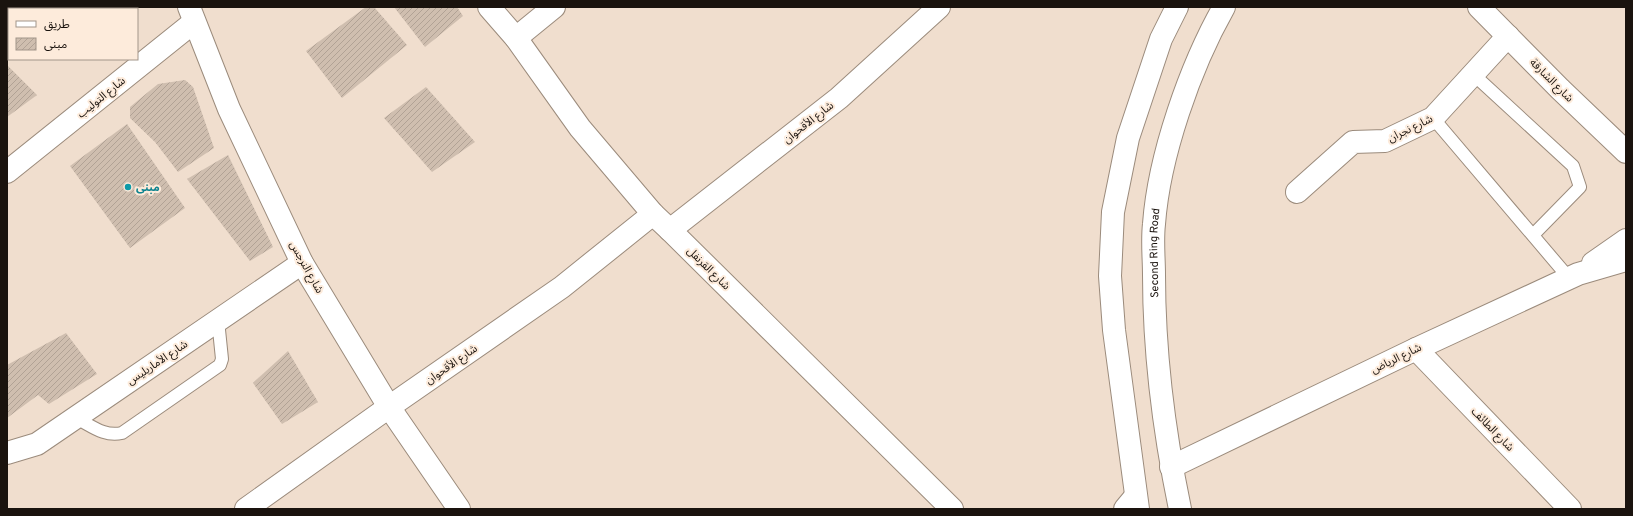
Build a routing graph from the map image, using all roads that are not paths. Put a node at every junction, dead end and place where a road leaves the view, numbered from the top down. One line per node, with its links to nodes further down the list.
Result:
1 (489, 7): 9 (street, شارع القرنفل)
2 (554, 7): 9 (street)
3 (939, 7): 16 (street, شارع الأقحوان)
4 (1177, 7): 28 (street)
5 (1224, 7): 27 (street, Second Ring Road)
6 (1486, 9): 8 (street, شارع الشارقة)
7 (192, 14): 13 (street, شارع التوليب); 20 (street, شارع النرجس)
8 (1508, 36): 10 (street, شارع نجران); 12 (street, شارع الشارقة)
9 (516, 38): 15 (street, شارع القرنفل)
10 (1474, 74): 11 (street, شارع نجران); 17 (lane)
11 (1433, 118): 14 (street, شارع نجران); 17 (lane)
12 (1626, 152)
13 (7, 172)
14 (1297, 192)
15 (652, 214): 16 (street, شارع القرنفل); 24 (street, شارع الأقحوان)
16 (670, 230): 31 (street, شارع القرنفل)
17 (1533, 235): 21 (lane)
18 (1626, 240): 21 (street)
19 (1626, 260): 21 (street, شارع الرياض)
20 (302, 263): 22 (street, شارع الأماريليس); 24 (street, شارع النرجس)
21 (1573, 276): 23 (street, شارع الرياض)
22 (218, 320): 25 (street, شارع الأماريليس); 25 (lane)
23 (1416, 349): 27 (street, شارع الرياض); 33 (street, شارع الطائف)
24 (389, 407): 29 (street, شارع الأقحوان); 30 (street, شارع النرجس)
25 (76, 418): 26 (street, شارع الأماريليس)
26 (7, 453)
27 (1171, 467): 32 (street, Second Ring Road)
28 (1133, 505)
29 (246, 509)
30 (459, 509)
31 (952, 509)
32 (1180, 509)
33 (1570, 509)

